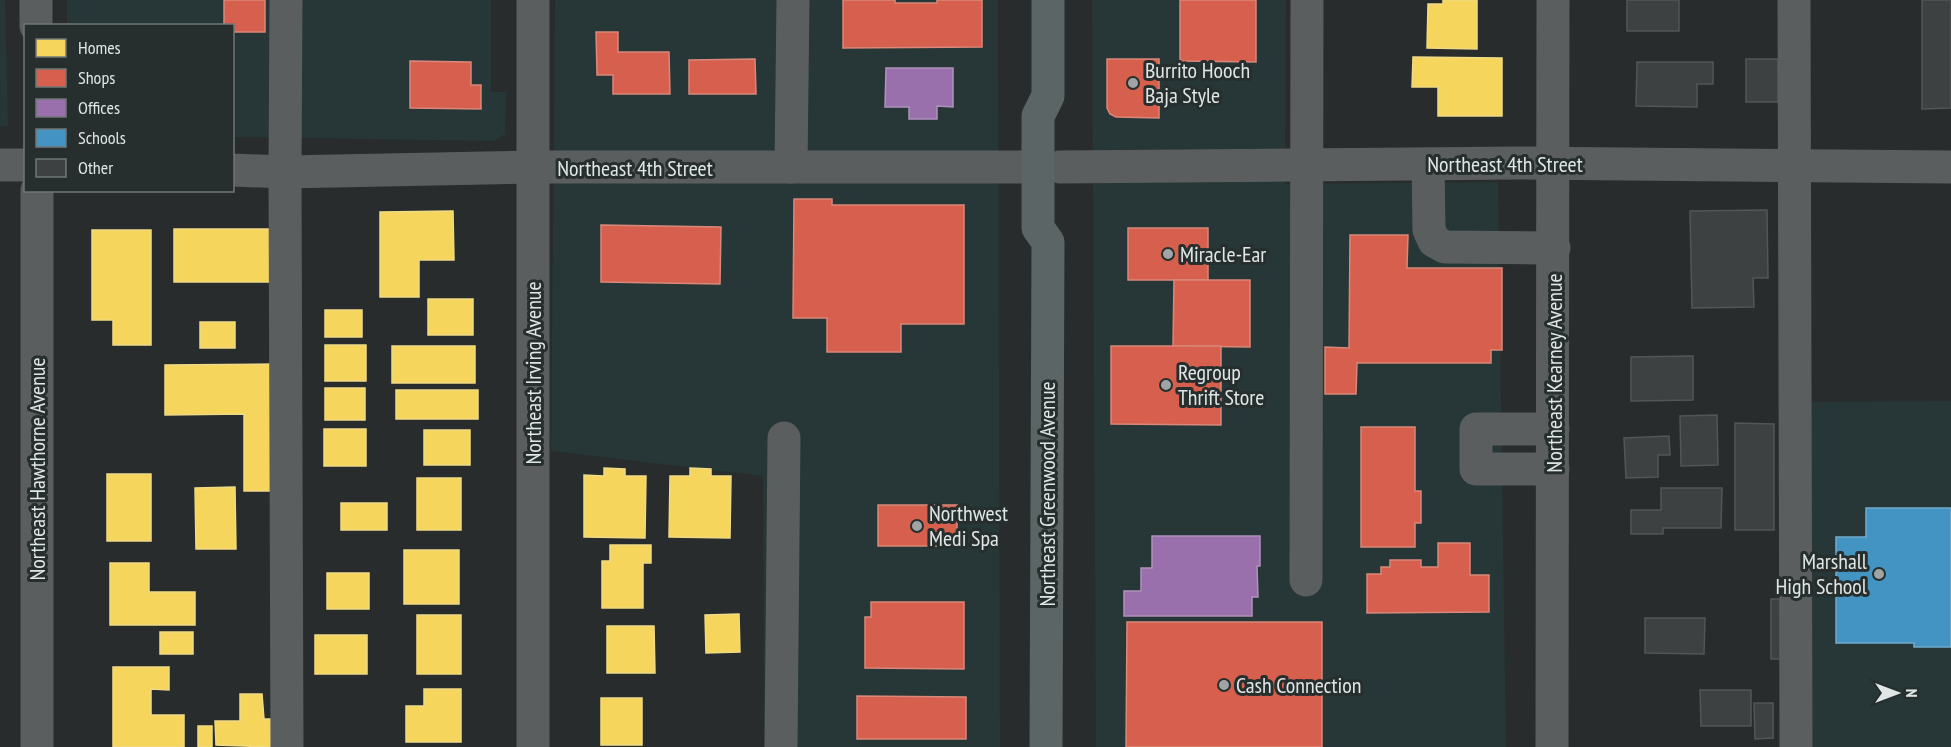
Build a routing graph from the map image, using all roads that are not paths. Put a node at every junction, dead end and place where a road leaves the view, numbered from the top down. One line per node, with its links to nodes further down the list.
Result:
1 (36, 0): 9 (street)
2 (286, 0): 21 (street)
3 (533, 0): 16 (street, Northeast Irving Avenue)
4 (794, 0): 17 (street)
5 (1048, 0): 18 (main road, Northeast Greenwood Avenue)
6 (1307, 0): 14 (street)
7 (1553, 0): 10 (street, Northeast Kearney Avenue)
8 (1794, 0): 15 (street)
9 (36, 24)
10 (1554, 163): 11 (street, Northeast 4th Street); 15 (street, Northeast 4th Street); 23 (street, Northeast Kearney Avenue)
11 (1428, 164): 14 (street, Northeast 4th Street); 23 (street)
12 (0, 165): 13 (street)
13 (24, 165)
14 (1307, 165): 18 (street, Northeast 4th Street); 27 (street)
15 (1794, 165): 19 (street, Northeast 4th Street); 34 (street)
16 (533, 167): 17 (street, Northeast 4th Street); 21 (street, Northeast 4th Street); 30 (street, Northeast Irving Avenue)
17 (791, 167): 18 (street, Northeast 4th Street)
18 (1049, 167): 32 (main road, Northeast Greenwood Avenue)
19 (1951, 167)
20 (234, 170): 21 (street, Northeast 4th Street)
21 (285, 172): 29 (street)
22 (36, 192): 28 (street, Northeast Hawthorne Avenue)
23 (1554, 248): 24 (street, Northeast Kearney Avenue)
24 (1553, 429): 26 (street, Northeast Kearney Avenue); 26 (street)
25 (784, 438): 31 (street)
26 (1553, 468): 33 (street, Northeast Kearney Avenue)
27 (1306, 580)
28 (36, 747)
29 (287, 747)
30 (533, 747)
31 (781, 747)
32 (1046, 747)
33 (1552, 747)
34 (1796, 747)

